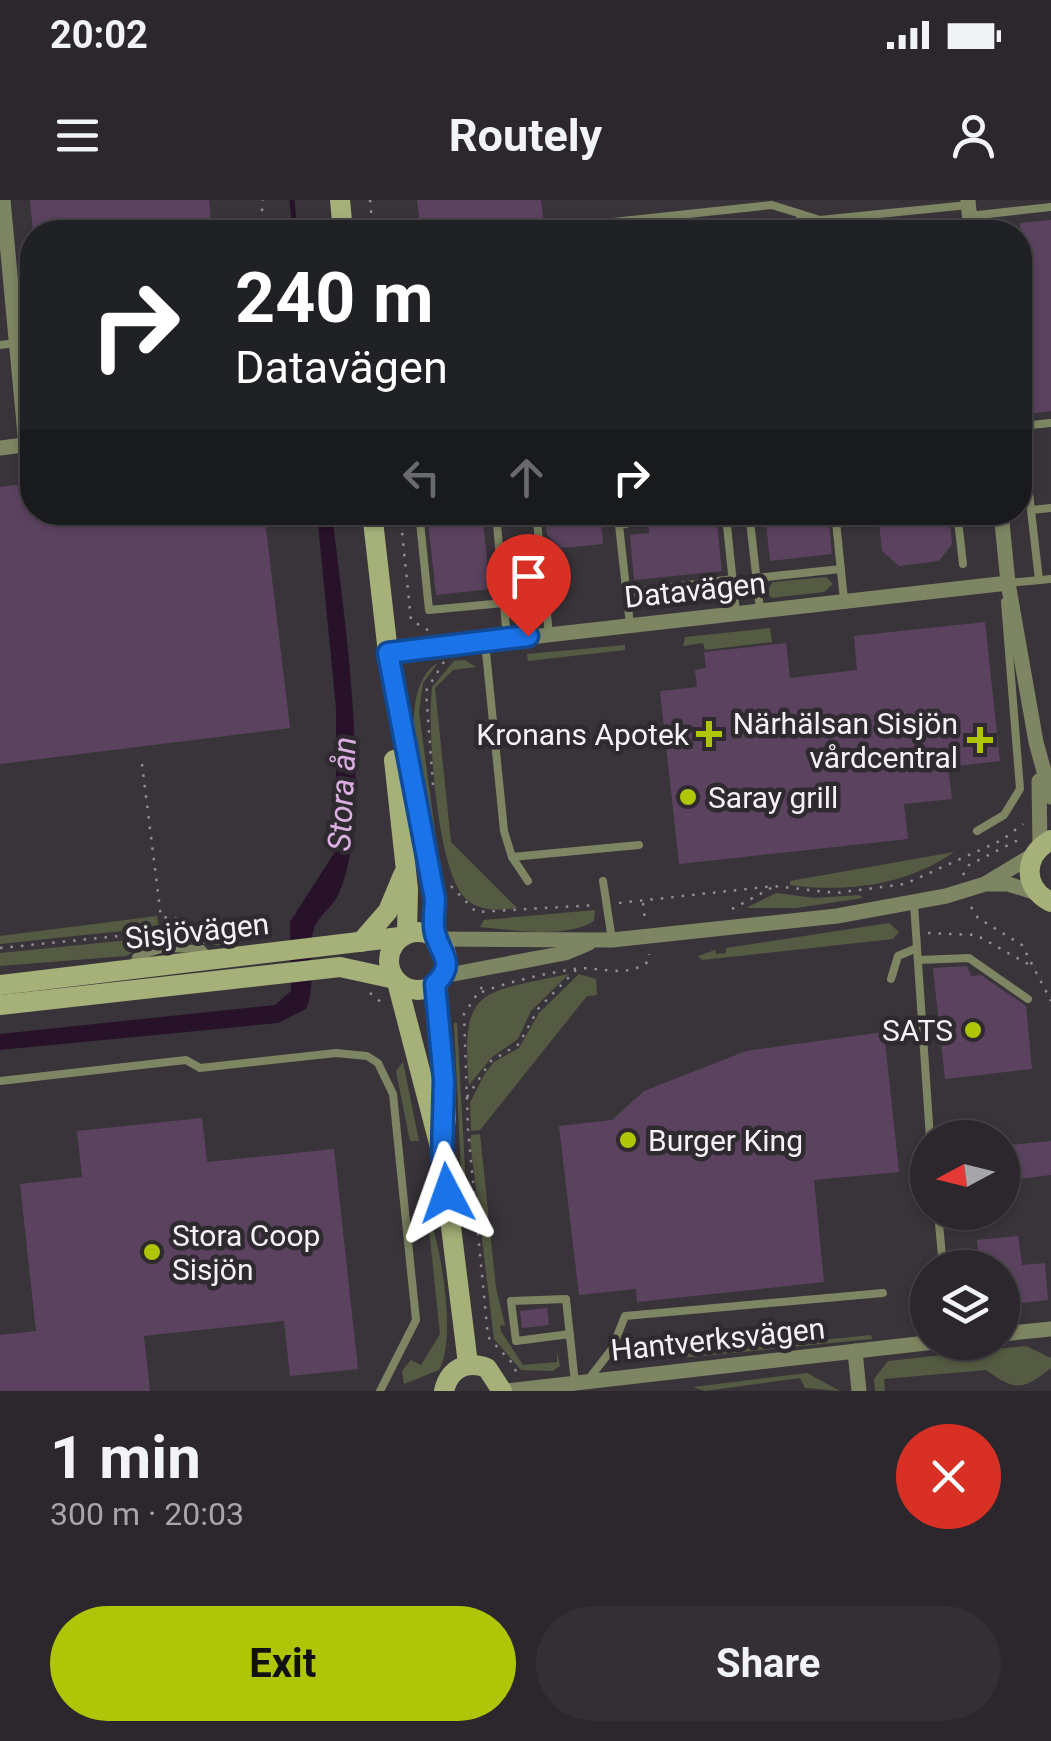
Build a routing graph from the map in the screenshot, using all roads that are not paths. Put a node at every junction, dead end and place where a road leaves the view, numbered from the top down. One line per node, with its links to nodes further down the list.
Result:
1 (3, 200): 9 (street)
2 (739, 204): 5 (lane); 7 (lane)
3 (1051, 208): 4 (lane)
4 (969, 213): 6 (lane)
5 (800, 214): 6 (lane); 8 (lane)
6 (828, 219)
7 (627, 220)
8 (801, 220)
9 (6, 274): 11 (street)
10 (20, 309): 11 (lane)
11 (15, 310): 12 (street)
12 (20, 325)
13 (1032, 518): 25 (lane)
14 (373, 525): 42 (street)
15 (419, 525): 35 (lane)
16 (497, 525): 35 (lane)
17 (537, 525): 39 (lane)
18 (620, 525): 33 (lane)
19 (727, 525): 30 (lane)
20 (750, 525): 28 (lane)
21 (836, 525): 27 (lane)
22 (958, 525): 26 (lane)
23 (1002, 525): 32 (street)
24 (1051, 556): 25 (lane)
25 (1037, 557): 31 (lane)
26 (963, 564)
27 (841, 569): 28 (lane); 34 (lane)
28 (756, 578): 36 (lane)
29 (1051, 579): 31 (lane)
30 (733, 580): 33 (lane); 37 (lane)
31 (1040, 580): 32 (lane)
32 (1008, 583): 34 (street, Datavägen); 43 (street); 45 (lane)
33 (626, 593): 38 (lane)
34 (844, 600): 36 (street, Datavägen)
35 (504, 602): 40 (lane)
36 (760, 610): 37 (street, Datavägen)
37 (736, 613): 38 (street, Datavägen)
38 (630, 625): 39 (street, Datavägen)
39 (549, 634): 40 (street, Datavägen)
40 (508, 638): 41 (street, Datavägen)
41 (485, 642): 42 (street, Datavägen); 48 (lane)
42 (388, 653): 49 (street); 56 (street)
43 (1036, 742): 44 (street); 47 (street)
44 (1051, 797)
45 (978, 831)
46 (639, 844): 48 (lane)
47 (1038, 844): 52 (street); 53 (street)
48 (512, 857): 50 (lane)
49 (406, 868): 55 (street); 59 (street)
50 (528, 881)
51 (603, 881): 57 (lane)
52 (985, 884): 53 (street); 54 (street)
53 (1047, 901)
54 (914, 904): 57 (street); 60 (lane)
55 (404, 935): 56 (street); 59 (street, Sisjövägen); 64 (street)
56 (436, 938): 58 (street); 65 (street)
57 (612, 940): 58 (street)
58 (592, 941): 65 (street)
59 (361, 942): 61 (street, Sisjövägen)
60 (917, 948): 62 (lane); 63 (lane)
61 (316, 958): 64 (street, Sisjövägen); 66 (street, Sisjövägen); 68 (street, Sisjövägen)
62 (918, 960): 67 (lane); 70 (lane)
63 (891, 979)
64 (396, 980): 65 (street); 71 (street)
65 (439, 980): 71 (street)
66 (0, 984)
67 (1028, 999)
68 (0, 1006)
69 (0, 1081): 81 (lane)
70 (929, 1120)
71 (442, 1154): 78 (street)
72 (883, 1293): 79 (lane)
73 (1051, 1329): 74 (street)
74 (1020, 1332)
75 (570, 1334): 75 (lane); 79 (lane)
76 (910, 1345): 77 (street, Hantverksvägen)
77 (856, 1352): 79 (street, Hantverksvägen); 83 (street)
78 (468, 1364): 80 (street); 82 (street)
79 (581, 1382): 80 (street, Hantverksvägen)
80 (509, 1390)
81 (380, 1391)
82 (444, 1391)
83 (859, 1391)

